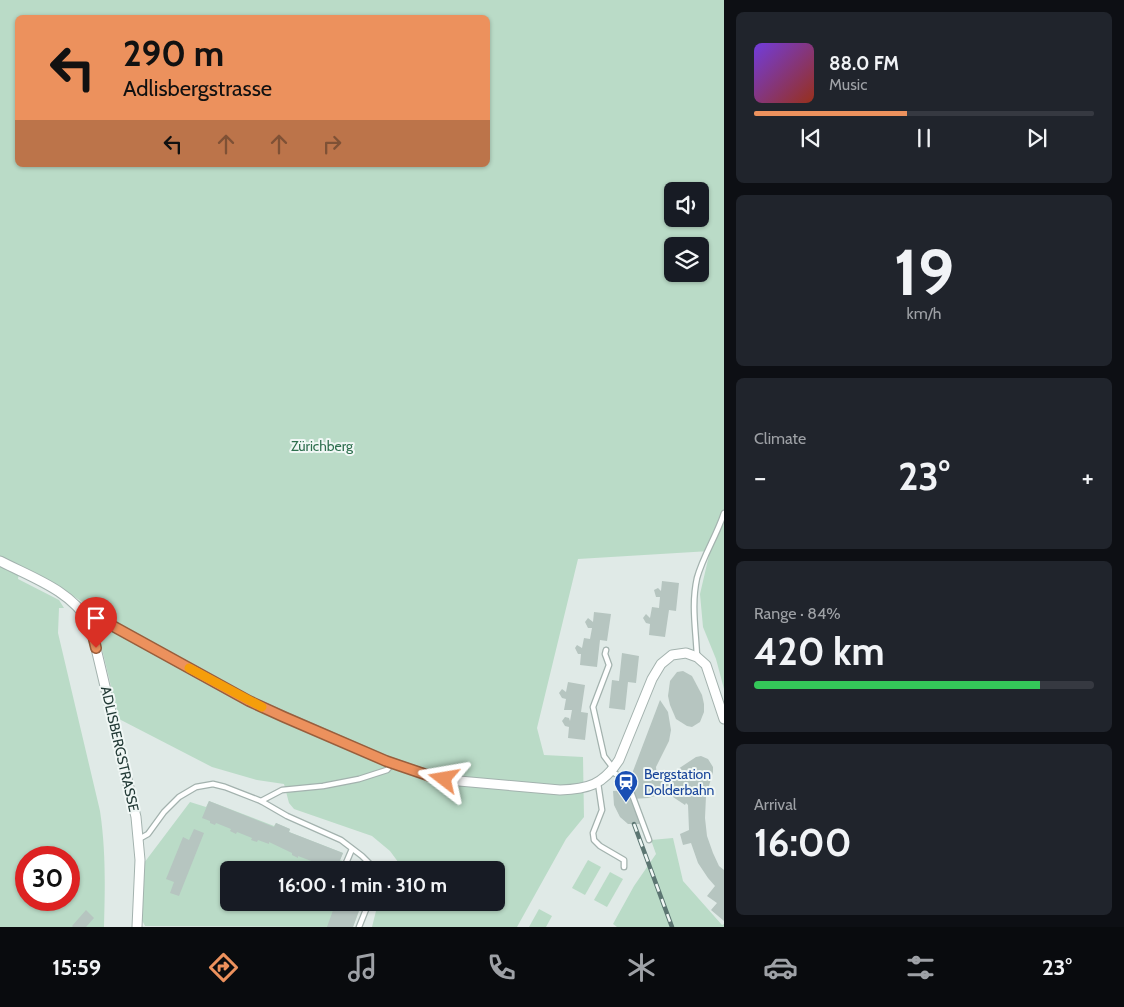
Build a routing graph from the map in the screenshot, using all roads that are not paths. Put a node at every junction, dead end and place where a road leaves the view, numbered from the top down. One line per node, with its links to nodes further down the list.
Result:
1 (724, 513): 5 (lane)
2 (0, 561): 3 (street, ADLISBERGSTRASSE)
3 (90, 623): 7 (street); 11 (street, ADLISBERGSTRASSE)
4 (606, 650): 8 (lane)
5 (697, 656): 6 (street); 8 (street)
6 (724, 719)
7 (393, 763): 9 (street); 10 (lane)
8 (612, 770): 9 (street); 12 (lane)
9 (598, 783): 16 (lane)
10 (261, 801): 11 (lane); 13 (lane)
11 (139, 839): 18 (street, ADLISBERGSTRASSE)
12 (649, 840)
13 (352, 849): 14 (lane); 15 (lane)
14 (347, 861)
15 (366, 861)
16 (624, 867)
17 (365, 911): 19 (lane)
18 (137, 927)
19 (359, 927)

